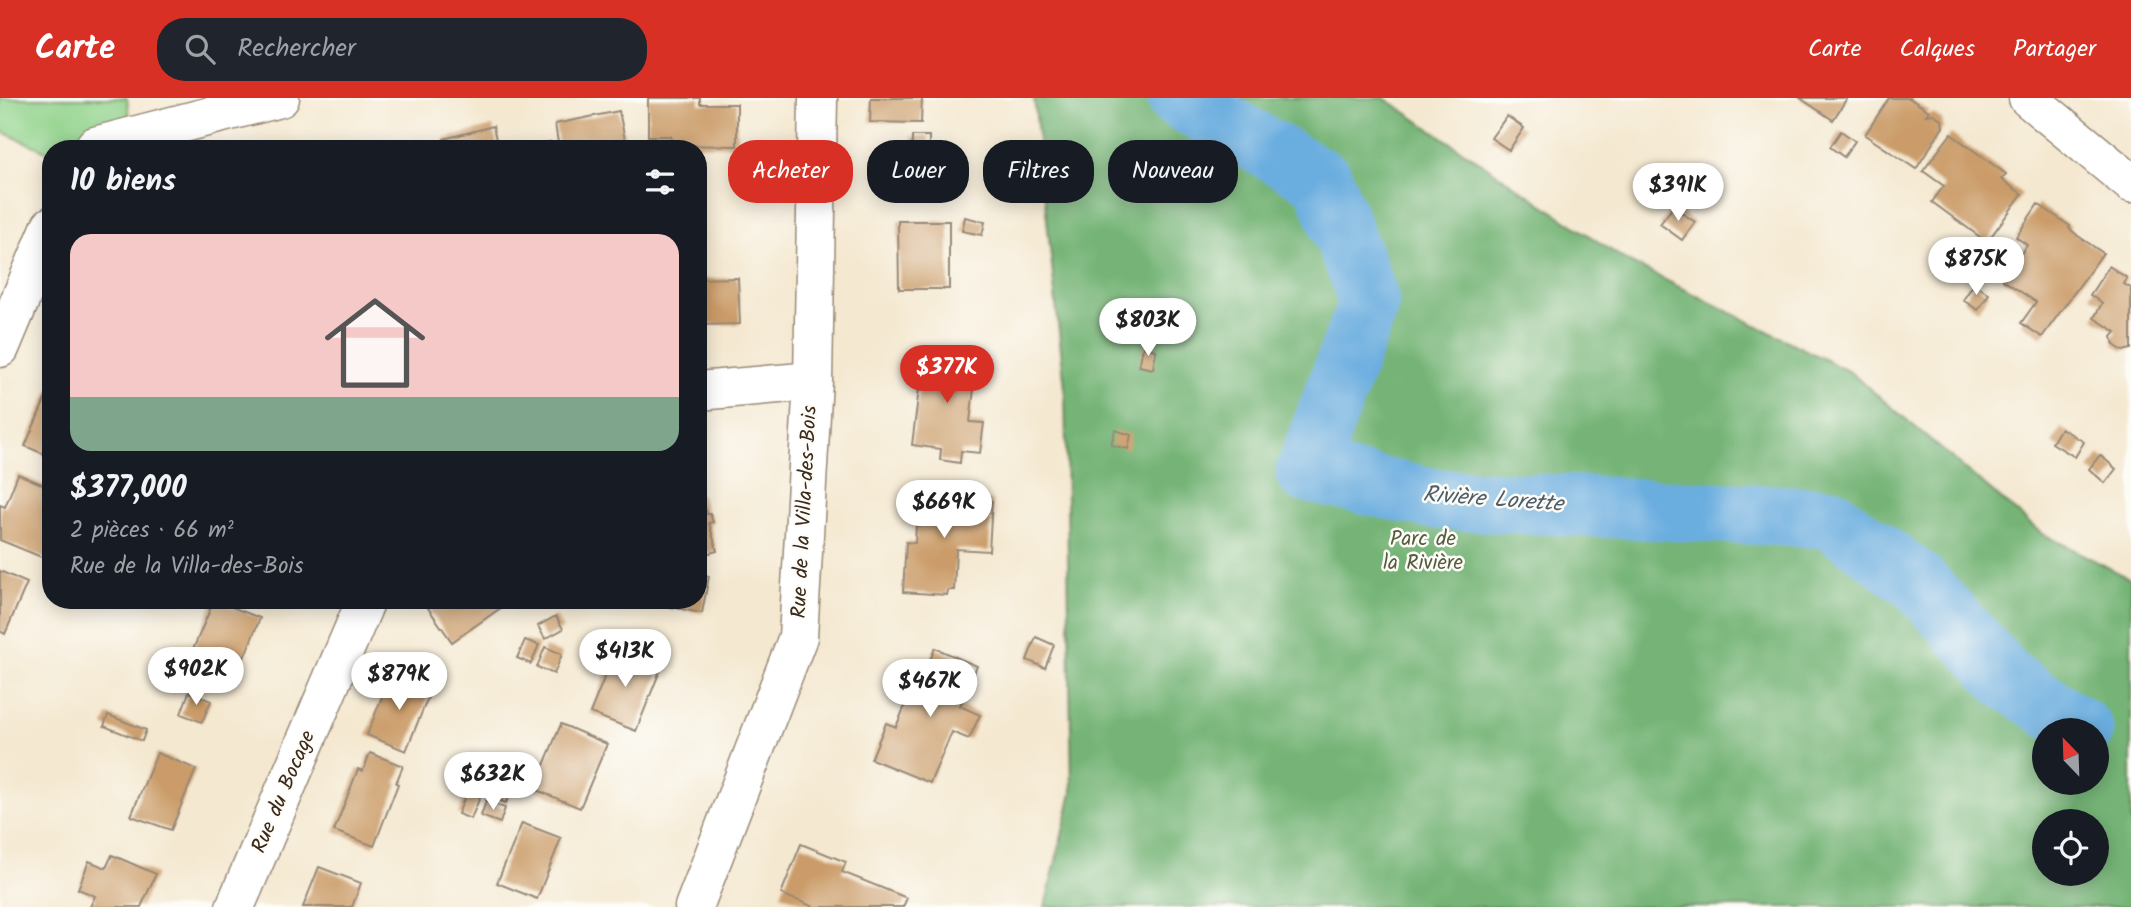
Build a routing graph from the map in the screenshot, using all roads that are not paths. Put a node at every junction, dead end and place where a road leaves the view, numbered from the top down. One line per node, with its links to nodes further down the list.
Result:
1 (280, 98): 4 (street)
2 (818, 98): 8 (street, Rue de la Villa-des-Bois)
3 (2028, 98): 5 (street)
4 (126, 140)
5 (2131, 183)
6 (42, 248): 7 (street)
7 (0, 348)
8 (813, 381): 9 (street); 12 (street, Rue de la Villa-des-Bois)
9 (707, 390)
10 (362, 609): 11 (street, Rue du Bocage)
11 (235, 907)
12 (694, 907)

